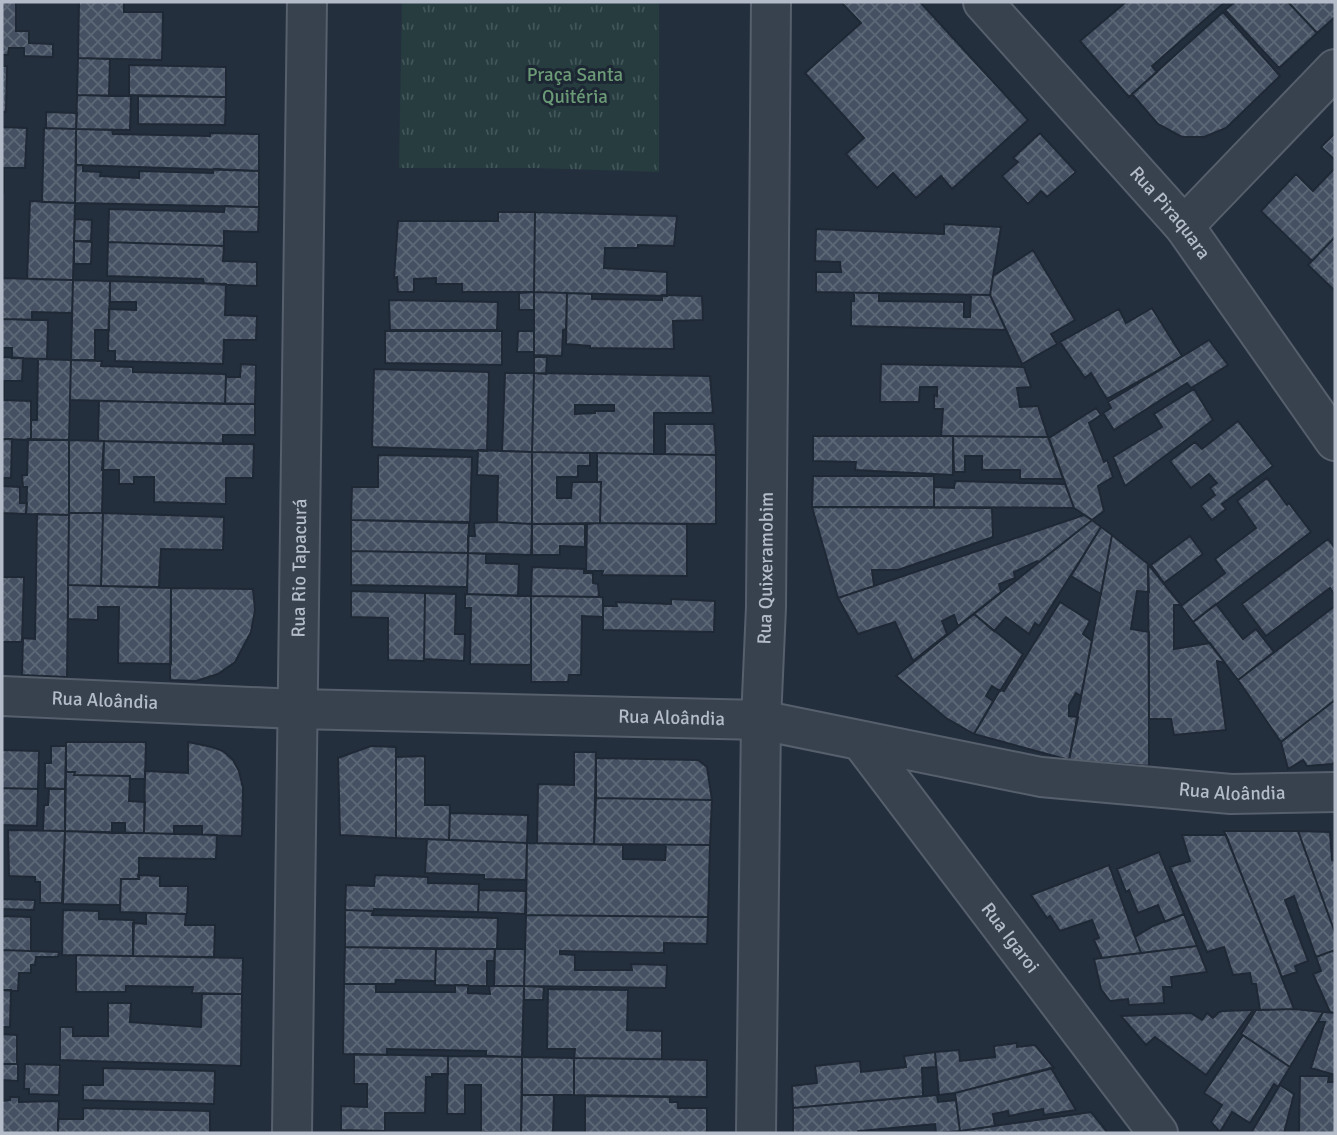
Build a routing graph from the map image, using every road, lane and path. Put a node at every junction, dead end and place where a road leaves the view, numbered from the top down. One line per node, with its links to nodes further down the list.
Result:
1 (307, 2): 8 (street, Rua Rio Tapacurá)
2 (771, 2): 9 (street, Rua Quixeramobim)
3 (983, 2): 5 (street, Rua Piraquara)
4 (1335, 69): 5 (street)
5 (1184, 226): 6 (street, Rua Piraquara)
6 (1335, 441)
7 (2, 696): 8 (street, Rua Aloândia)
8 (297, 709): 9 (street, Rua Aloândia); 12 (street, Rua Rio Tapacurá)
9 (761, 720): 10 (street, Rua Aloândia); 13 (street, Rua Quixeramobim)
10 (861, 741): 11 (street, Rua Aloândia); 14 (street, Rua Igaroi)
11 (1335, 792)
12 (292, 1133)
13 (756, 1133)
14 (1158, 1133)

